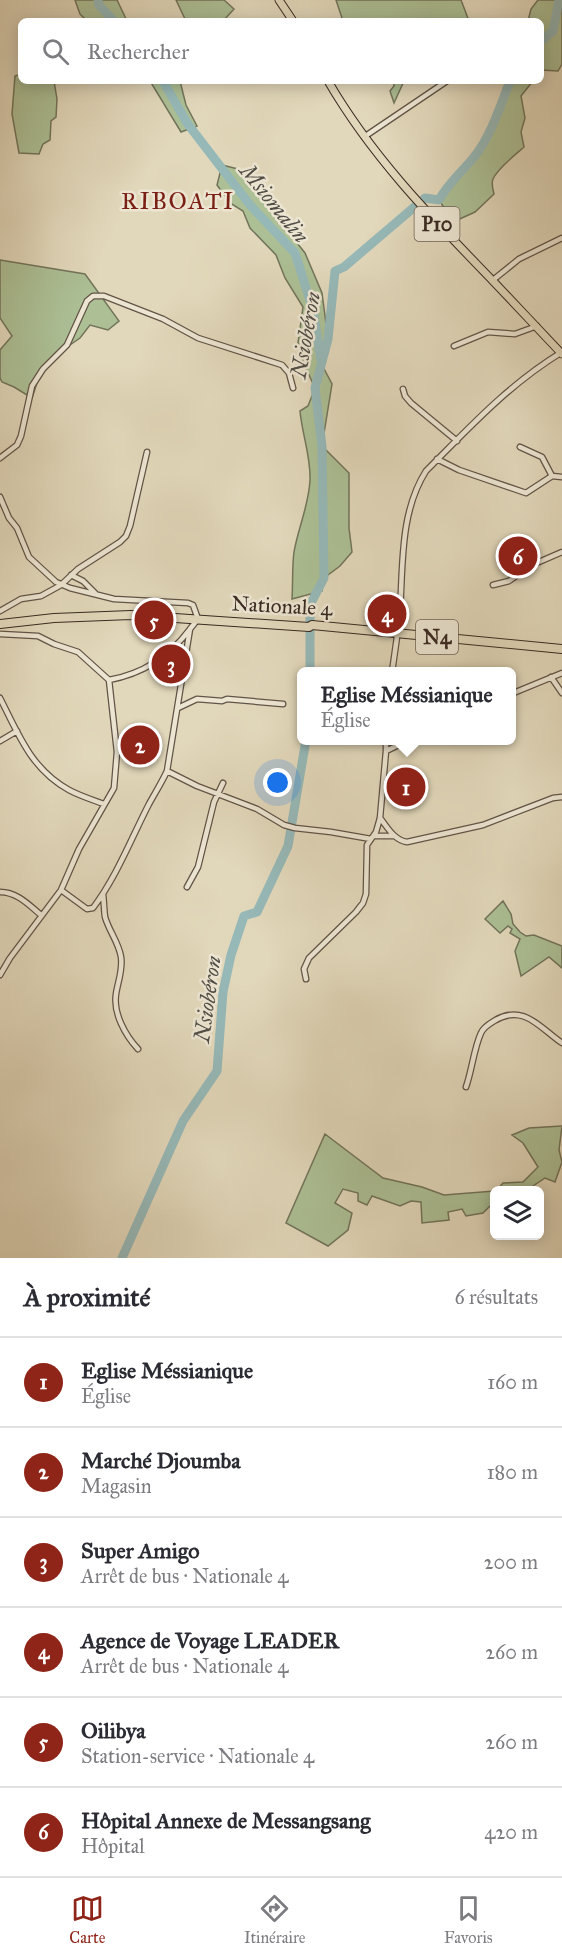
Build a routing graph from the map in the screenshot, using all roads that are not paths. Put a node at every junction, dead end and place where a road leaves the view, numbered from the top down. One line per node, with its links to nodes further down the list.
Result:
1 (279, 0): 2 (main road)
2 (290, 18)
3 (330, 84): 5 (main road, P10)
4 (443, 84): 5 (street)
5 (364, 137): 7 (main road, P10)
6 (562, 238): 7 (street)
7 (493, 280): 8 (main road, P10)
8 (537, 326): 9 (street); 10 (main road, P10)
9 (454, 346)
10 (562, 353): 13 (street)
11 (293, 388): 16 (street)
12 (403, 389): 13 (street)
13 (457, 441): 17 (street)
14 (520, 447): 18 (street)
15 (147, 452): 22 (street)
16 (0, 458)
17 (437, 459): 18 (street); 30 (street)
18 (552, 476): 19 (street)
19 (562, 477)
20 (0, 497): 23 (street)
21 (562, 552): 24 (street)
22 (71, 575): 23 (street); 25 (street)
23 (61, 585): 25 (street); 26 (street)
24 (494, 585)
25 (96, 594): 27 (street)
26 (0, 611)
27 (198, 619): 28 (highway, Nationale 4 / N4); 29 (street); 30 (highway, Nationale 4 / N4)
28 (0, 624)
29 (190, 629): 36 (street); 41 (street)
30 (398, 633): 32 (highway, Nationale 4 / N4); 33 (street)
31 (0, 634): 36 (street)
32 (562, 649)
33 (393, 667)
34 (562, 673): 35 (street)
35 (551, 677): 37 (street); 38 (street)
36 (109, 680): 51 (street)
37 (516, 692)
38 (562, 693)
39 (0, 698): 42 (street)
40 (283, 704): 41 (street)
41 (178, 708): 47 (street)
42 (17, 731): 43 (street); 51 (street)
43 (0, 741)
44 (386, 745): 46 (street)
45 (400, 745): 46 (street)
46 (386, 751): 52 (street)
47 (167, 771): 49 (street); 58 (street)
48 (224, 783): 49 (street)
49 (217, 794): 54 (street); 55 (street)
50 (562, 797): 53 (street)
51 (104, 804): 56 (street)
52 (380, 818): 53 (street); 54 (street)
53 (394, 836): 54 (street)
54 (372, 838): 61 (street)
55 (187, 887)
56 (61, 890): 58 (street); 59 (street)
57 (0, 891): 59 (street)
58 (103, 894): 63 (street)
59 (41, 915): 60 (street)
60 (0, 975)
61 (306, 979)
62 (562, 1043): 64 (street)
63 (138, 1049)
64 (466, 1087)

